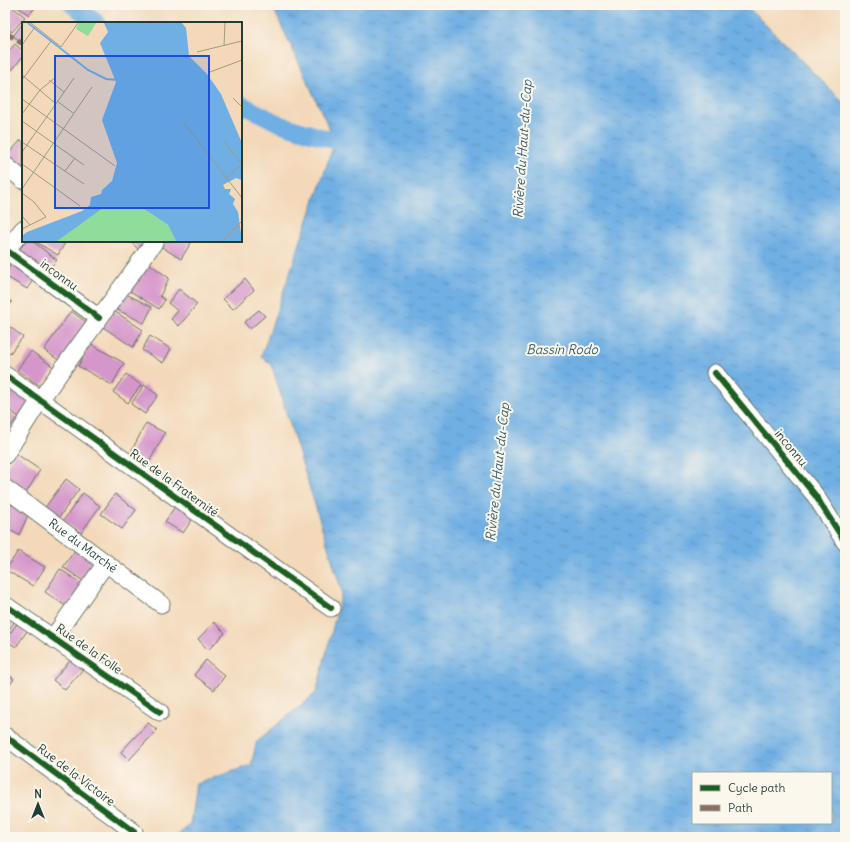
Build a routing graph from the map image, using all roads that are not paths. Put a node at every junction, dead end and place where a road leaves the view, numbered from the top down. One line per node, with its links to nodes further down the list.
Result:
1 (5, 165): 2 (street)
2 (22, 179)
3 (22, 230): 5 (street)
4 (154, 242): 6 (street)
5 (6, 251): 6 (street, inconnu)
6 (99, 318): 9 (street)
7 (715, 373): 12 (street, inconnu)
8 (5, 375): 9 (street, Rue de la Fraternité)
9 (40, 400): 10 (street); 16 (street, Rue de la Fraternité)
10 (5, 455)
11 (5, 488): 13 (street, Rue du Marché)
12 (845, 542)
13 (106, 563): 14 (street, Rue du Marché); 17 (street)
14 (161, 604)
15 (5, 605): 17 (street, Rue de la Folle)
16 (331, 608)
17 (53, 638): 18 (street, Rue de la Folle)
18 (160, 712)
19 (5, 736): 20 (street, Rue de la Victoire)
20 (134, 832)

